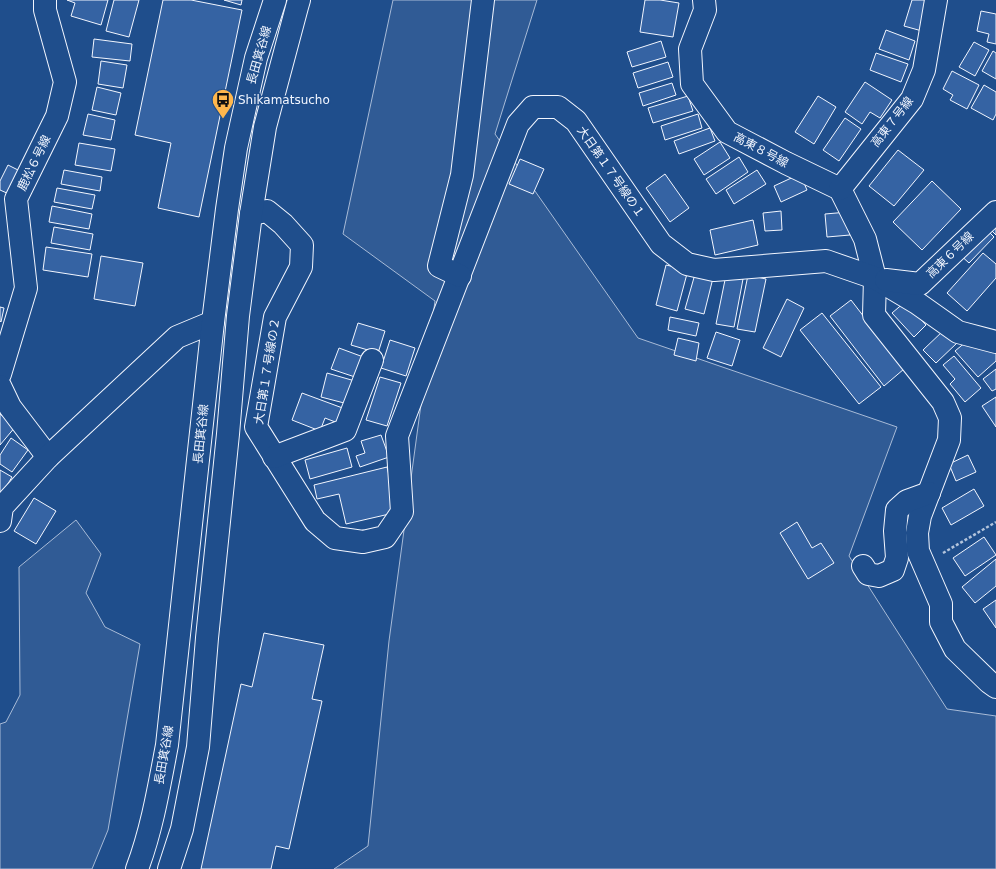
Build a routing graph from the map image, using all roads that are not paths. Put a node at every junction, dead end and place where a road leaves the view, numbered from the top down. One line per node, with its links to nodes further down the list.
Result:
1 (46, 0): 15 (street, 鹿松６号線)
2 (275, 0): 12 (street, 長田箕谷線)
3 (300, 0): 9 (street, 長田箕谷線)
4 (483, 0): 10 (street)
5 (704, 0): 7 (street, 高東８号線)
6 (936, 0): 7 (street, 高東７号線)
7 (840, 189): 11 (street)
8 (996, 212): 11 (street, 高東６号線)
9 (251, 214): 18 (street, 大日第１７号線の２); 25 (street, 長田箕谷線)
10 (460, 276): 11 (street, 大日第１７号線の１); 21 (street, 大日第１７号線の１)
11 (875, 278): 13 (street, 大日第１７号線の１); 19 (street)
12 (213, 322): 17 (street); 24 (street, 長田箕谷線)
13 (996, 342)
14 (372, 360): 18 (street)
15 (0, 374)
16 (0, 386): 17 (street)
17 (48, 457): 20 (street)
18 (274, 457): 21 (street, 大日第１７号線の２)
19 (929, 493): 22 (street); 23 (street)
20 (0, 521)
21 (363, 542)
22 (863, 566)
23 (996, 686)
24 (137, 869)
25 (169, 869)

